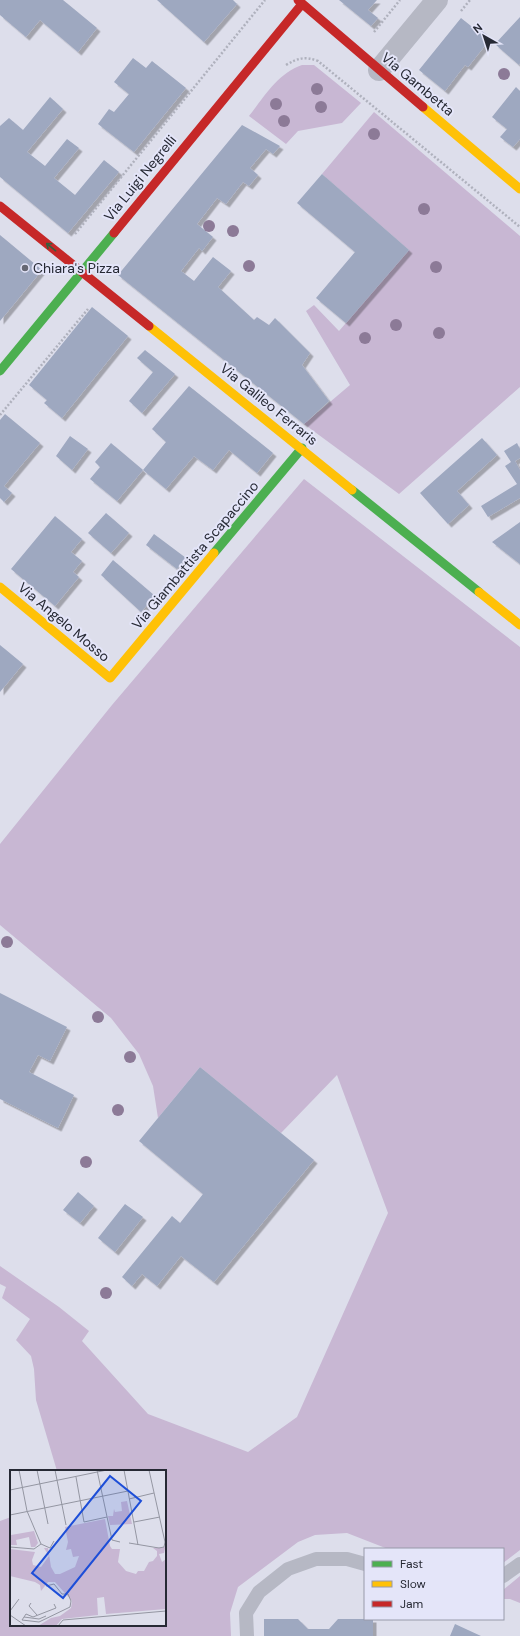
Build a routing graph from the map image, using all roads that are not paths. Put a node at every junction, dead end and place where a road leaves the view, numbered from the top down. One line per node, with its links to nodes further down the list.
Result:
1 (437, 0): 3 (street)
2 (300, 2): 3 (street, Via Gambetta); 6 (street, Via Luigi Negrelli)
3 (379, 70): 4 (street, Via Gambetta)
4 (520, 189)
5 (0, 206): 6 (street, Via Galileo Ferraris, one-way to 5)
6 (82, 271): 7 (street, Via Luigi Negrelli); 8 (street, Via Galileo Ferraris)
7 (0, 371)
8 (302, 448): 10 (street, Via Galileo Ferraris); 11 (street, Via Giambattista Scapaccino)
9 (0, 587): 11 (street, Via Angelo Mosso)
10 (520, 625)
11 (110, 678)
12 (364, 1564): 15 (lane)
13 (520, 1564): 14 (lane)
14 (504, 1575)
15 (247, 1636)

